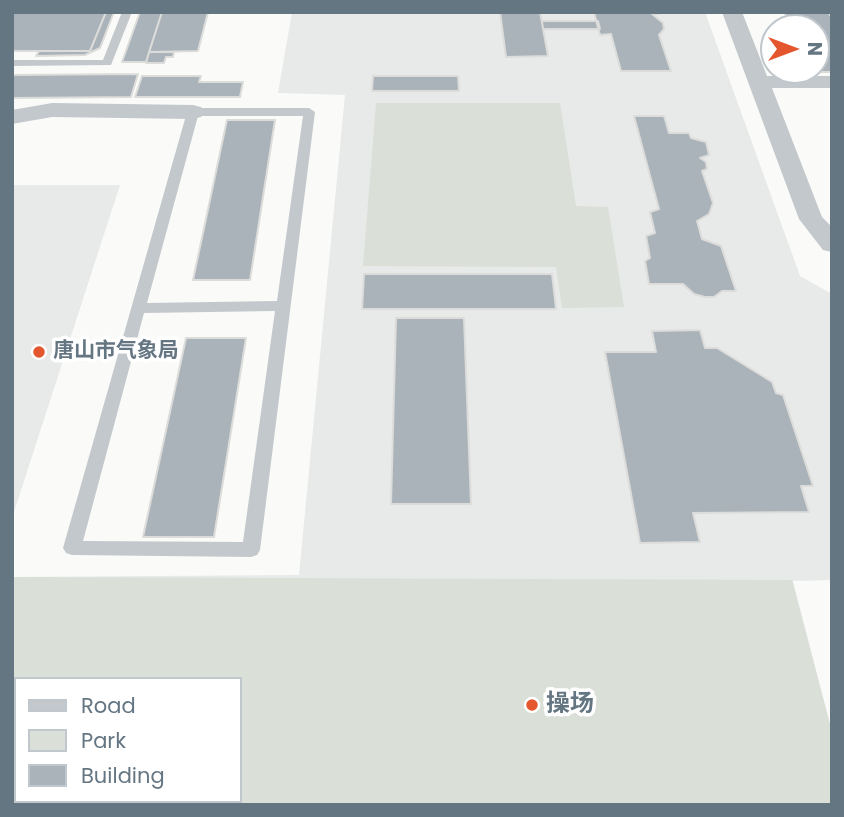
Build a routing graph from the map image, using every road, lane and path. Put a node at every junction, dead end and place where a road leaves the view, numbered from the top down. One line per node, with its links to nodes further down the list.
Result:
1 (127, 12): 3 (lane)
2 (732, 12): 4 (street)
3 (12, 63)
4 (759, 82): 5 (street); 8 (street)
5 (832, 82)
6 (193, 112): 7 (street); 9 (lane); 10 (lane)
7 (12, 117)
8 (832, 244)
9 (283, 306): 10 (lane); 10 (lane)
10 (139, 308)

